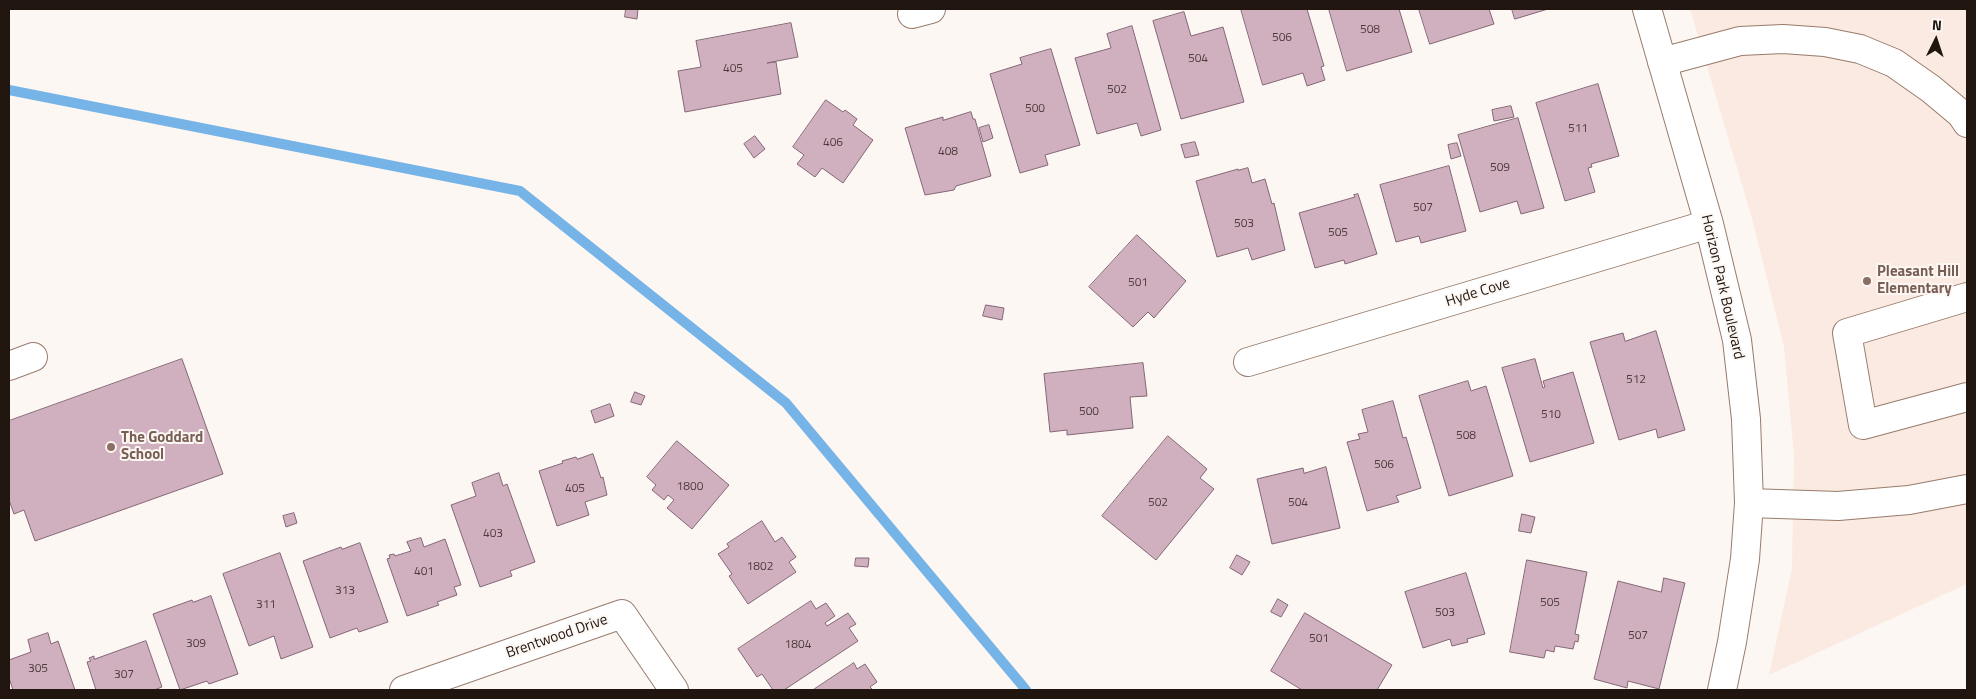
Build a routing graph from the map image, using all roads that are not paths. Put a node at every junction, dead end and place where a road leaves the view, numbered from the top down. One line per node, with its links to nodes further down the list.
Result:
1 (1647, 9): 2 (street, Horizon Park Boulevard)
2 (1662, 62): 3 (street); 4 (street, Horizon Park Boulevard)
3 (1967, 123)
4 (1709, 224): 6 (street, Hyde Cove); 9 (street, Horizon Park Boulevard)
5 (1967, 297): 7 (street)
6 (1248, 362)
7 (1967, 397)
8 (1967, 489): 9 (street)
9 (1749, 503): 12 (street, Horizon Park Boulevard)
10 (404, 690): 11 (street, Brentwood Drive)
11 (674, 690)
12 (1722, 690)

